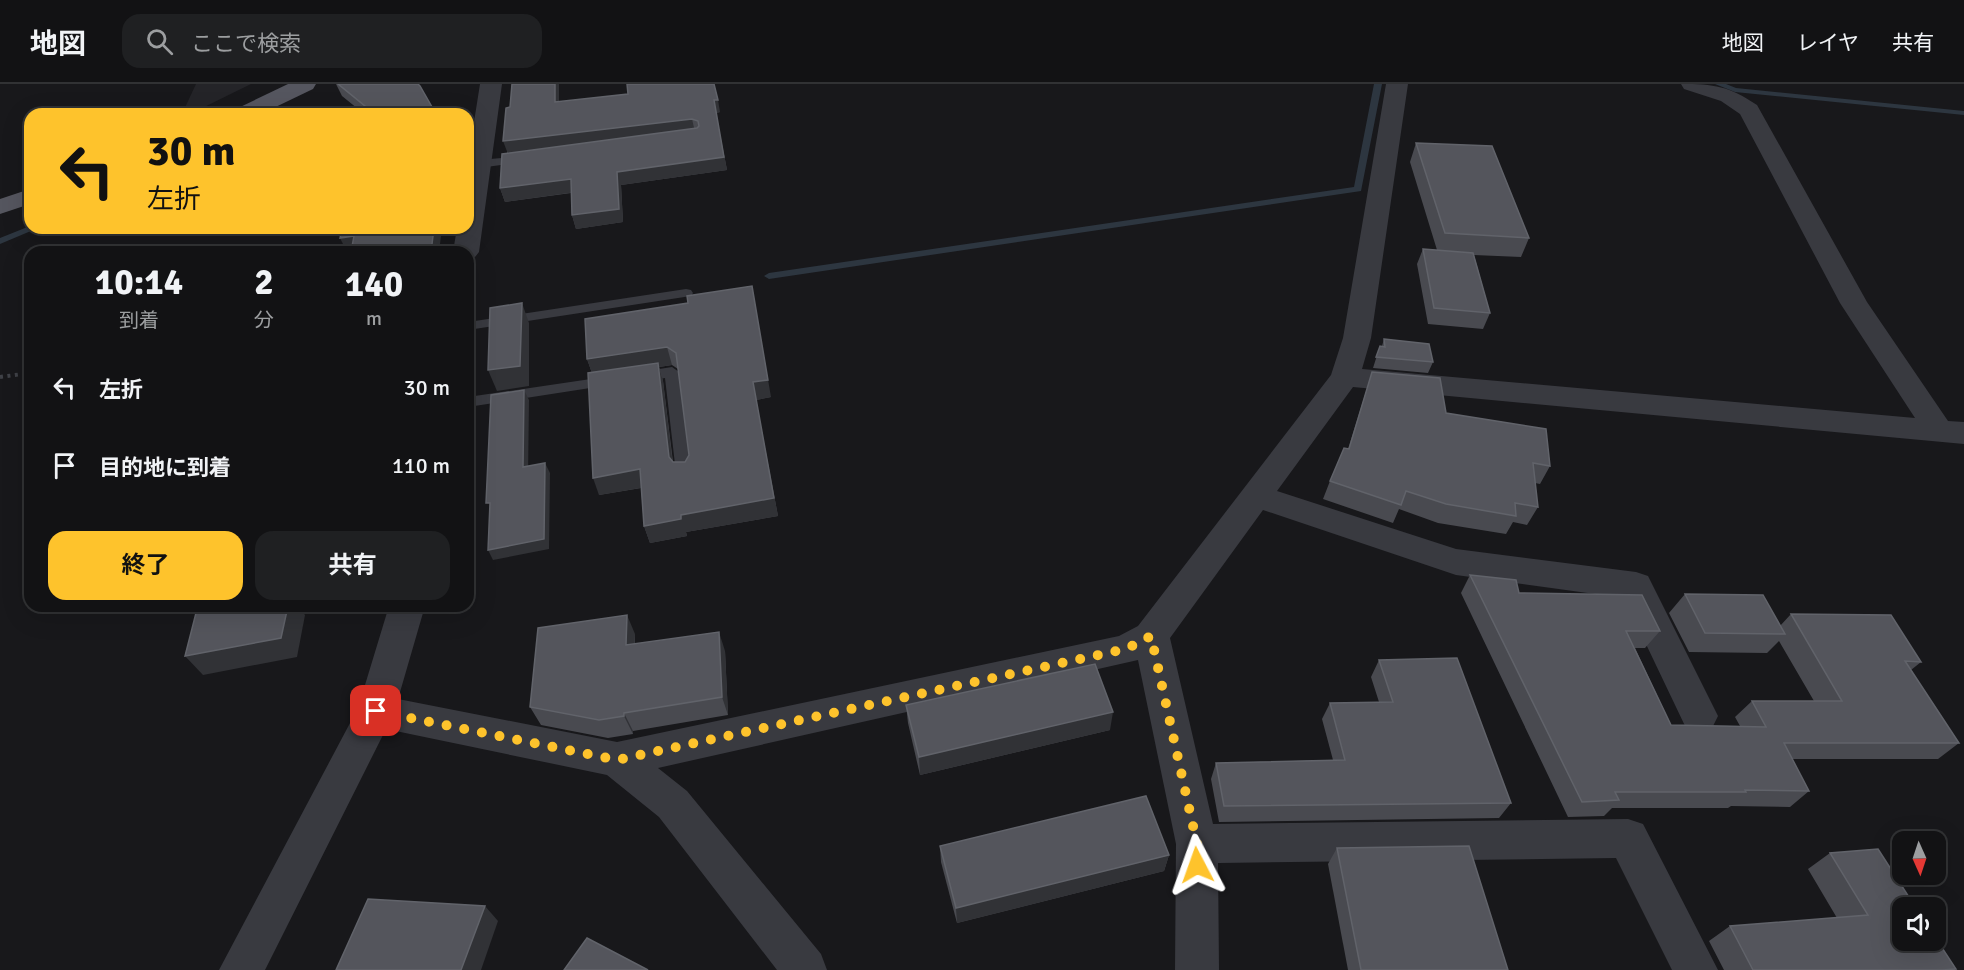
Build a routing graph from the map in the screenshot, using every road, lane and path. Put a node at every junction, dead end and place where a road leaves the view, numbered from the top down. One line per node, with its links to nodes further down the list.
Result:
1 (305, 84): 5 (main road)
2 (491, 84): 7 (street)
3 (1397, 84): 15 (street)
4 (1692, 84): 17 (street)
5 (256, 108)
6 (536, 157): 7 (lane)
7 (479, 164): 9 (street)
8 (24, 198): 10 (main road)
9 (474, 198)
10 (0, 207)
11 (686, 293): 12 (lane)
12 (474, 325)
13 (24, 374): 14 (path)
14 (0, 377)
15 (1345, 377): 17 (street); 19 (street)
16 (474, 401): 18 (lane)
17 (1951, 432)
18 (684, 473)
19 (1257, 496): 21 (street); 23 (street)
20 (405, 612): 22 (street)
21 (1151, 636): 24 (street); 25 (street)
22 (376, 711): 24 (street); 26 (street)
23 (1699, 716)
24 (617, 760): 27 (street)
25 (1197, 844): 28 (street); 29 (street)
26 (241, 970)
27 (805, 970)
28 (1197, 970)
29 (1695, 970)

